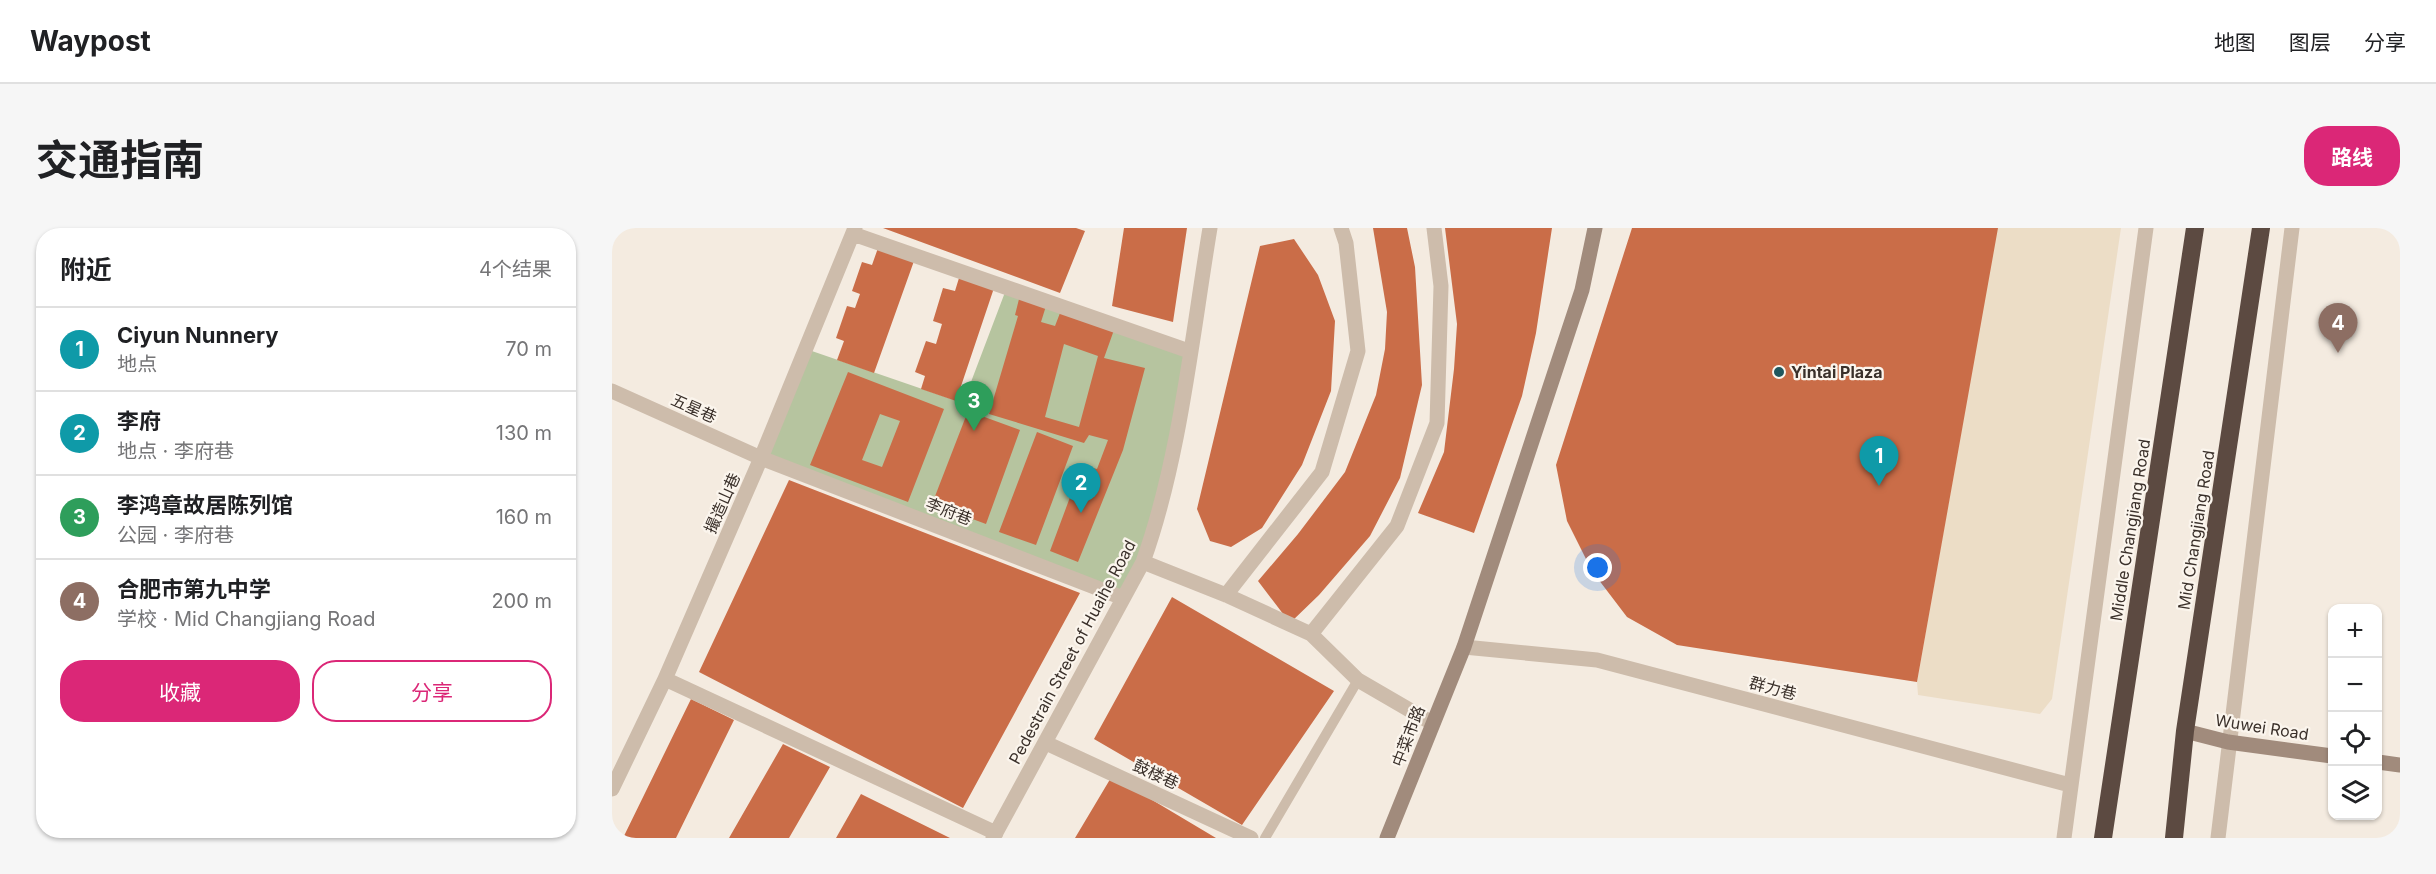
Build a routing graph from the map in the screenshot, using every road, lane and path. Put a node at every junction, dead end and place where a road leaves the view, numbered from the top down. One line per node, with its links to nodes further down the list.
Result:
1 (1210, 228): 10 (street, Pedestrain Street of Huaihe Road)
2 (1341, 228): 14 (street)
3 (1434, 228): 16 (street)
4 (1595, 228): 17 (street, 中菜市路)
5 (2146, 228): 27 (street)
6 (2195, 228): 34 (highway, Middle Changjiang Road)
7 (2261, 228): 21 (highway, Mid Changjiang Road)
8 (2292, 228): 22 (street)
9 (854, 231): 10 (street); 12 (street, 撮造山巷)
10 (1189, 351): 13 (street, Pedestrain Street of Huaihe Road)
11 (612, 391): 12 (street, 五星巷)
12 (761, 458): 15 (street, 李府巷); 18 (street, 撮造山巷)
13 (1143, 562): 14 (street); 15 (street, Pedestrain Street of Huaihe Road)
14 (1226, 595): 16 (street)
15 (1123, 598): 23 (street, Pedestrain Street of Huaihe Road)
16 (1311, 634): 19 (street)
17 (1464, 647): 20 (street, 中菜市路); 27 (street, 群力巷)
18 (665, 679): 28 (street, 撮造山巷); 29 (street)
19 (1358, 680): 20 (street); 31 (lane)
20 (1432, 723): 32 (street, 中菜市路)
21 (2186, 731): 22 (street, Wuwei Road); 35 (highway, Mid Changjiang Road)
22 (2228, 742): 24 (street, Wuwei Road); 36 (street)
23 (1046, 743): 29 (street, Pedestrain Street of Huaihe Road); 30 (street, 鼓楼巷)
24 (2328, 755)
25 (2382, 763): 26 (street)
26 (2400, 765)
27 (2070, 785): 33 (street)
28 (612, 789)
29 (994, 836)
30 (1251, 838)
31 (1265, 838)
32 (1387, 838)
33 (2064, 838)
34 (2103, 838)
35 (2174, 838)
36 (2218, 838)

